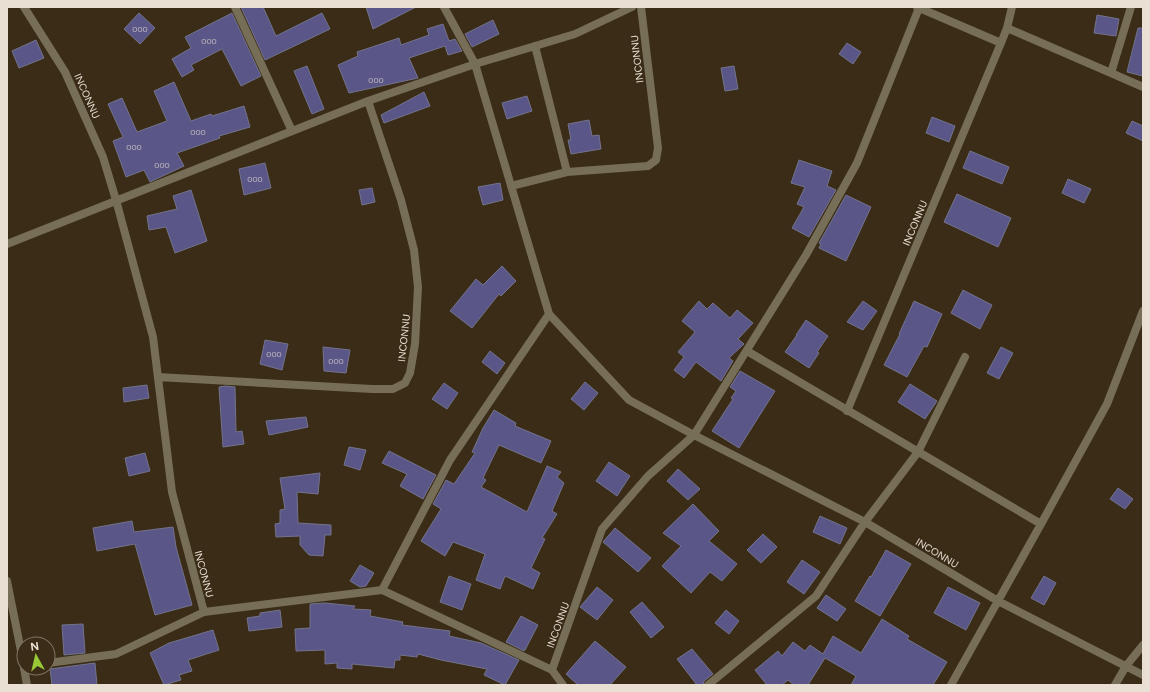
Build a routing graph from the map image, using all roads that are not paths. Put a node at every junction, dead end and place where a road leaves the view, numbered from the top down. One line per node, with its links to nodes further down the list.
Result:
1 (24, 7): 19 (street, INCONNU)
2 (235, 7): 16 (street)
3 (444, 7): 12 (street, INCONNU)
4 (632, 7): 11 (street)
5 (641, 7): 17 (street, INCONNU)
6 (918, 7): 10 (street, INCONNU); 23 (street, INCONNU)
7 (1012, 7): 9 (street, INCONNU)
8 (1131, 7): 13 (street)
9 (1007, 28): 10 (street, INCONNU); 13 (street)
10 (1001, 43): 26 (street, INCONNU)
11 (535, 46): 12 (street); 17 (street)
12 (476, 64): 15 (street); 18 (street, INCONNU)
13 (1111, 73): 14 (street)
14 (1143, 87)
15 (368, 101): 16 (street); 25 (street, INCONNU)
16 (292, 131): 19 (street)
17 (567, 172): 18 (street, INCONNU)
18 (511, 186): 22 (street, INCONNU)
19 (116, 200): 20 (street); 25 (street, INCONNU)
20 (7, 244)
21 (1143, 311): 30 (street)
22 (549, 314): 27 (street, INCONNU); 32 (street)
23 (746, 351): 26 (street); 27 (street, INCONNU)
24 (965, 357): 28 (street)
25 (158, 376): 34 (street, INCONNU)
26 (848, 411): 28 (street)
27 (694, 435): 29 (street, INCONNU); 39 (street, INCONNU)
28 (918, 452): 29 (street); 30 (street)
29 (865, 522): 33 (street, INCONNU); 42 (street)
30 (1041, 524): 33 (street)
31 (7, 581): 35 (street)
32 (382, 590): 34 (street, INCONNU); 39 (street)
33 (998, 600): 38 (street, INCONNU); 43 (street)
34 (204, 612): 37 (street, INCONNU)
35 (18, 636)
36 (1143, 645): 38 (street)
37 (56, 662)
38 (1126, 666): 40 (street, INCONNU); 44 (street)
39 (552, 670): 41 (street)
40 (1143, 675)
41 (563, 685)
42 (708, 685)
43 (951, 685)
44 (1115, 685)

